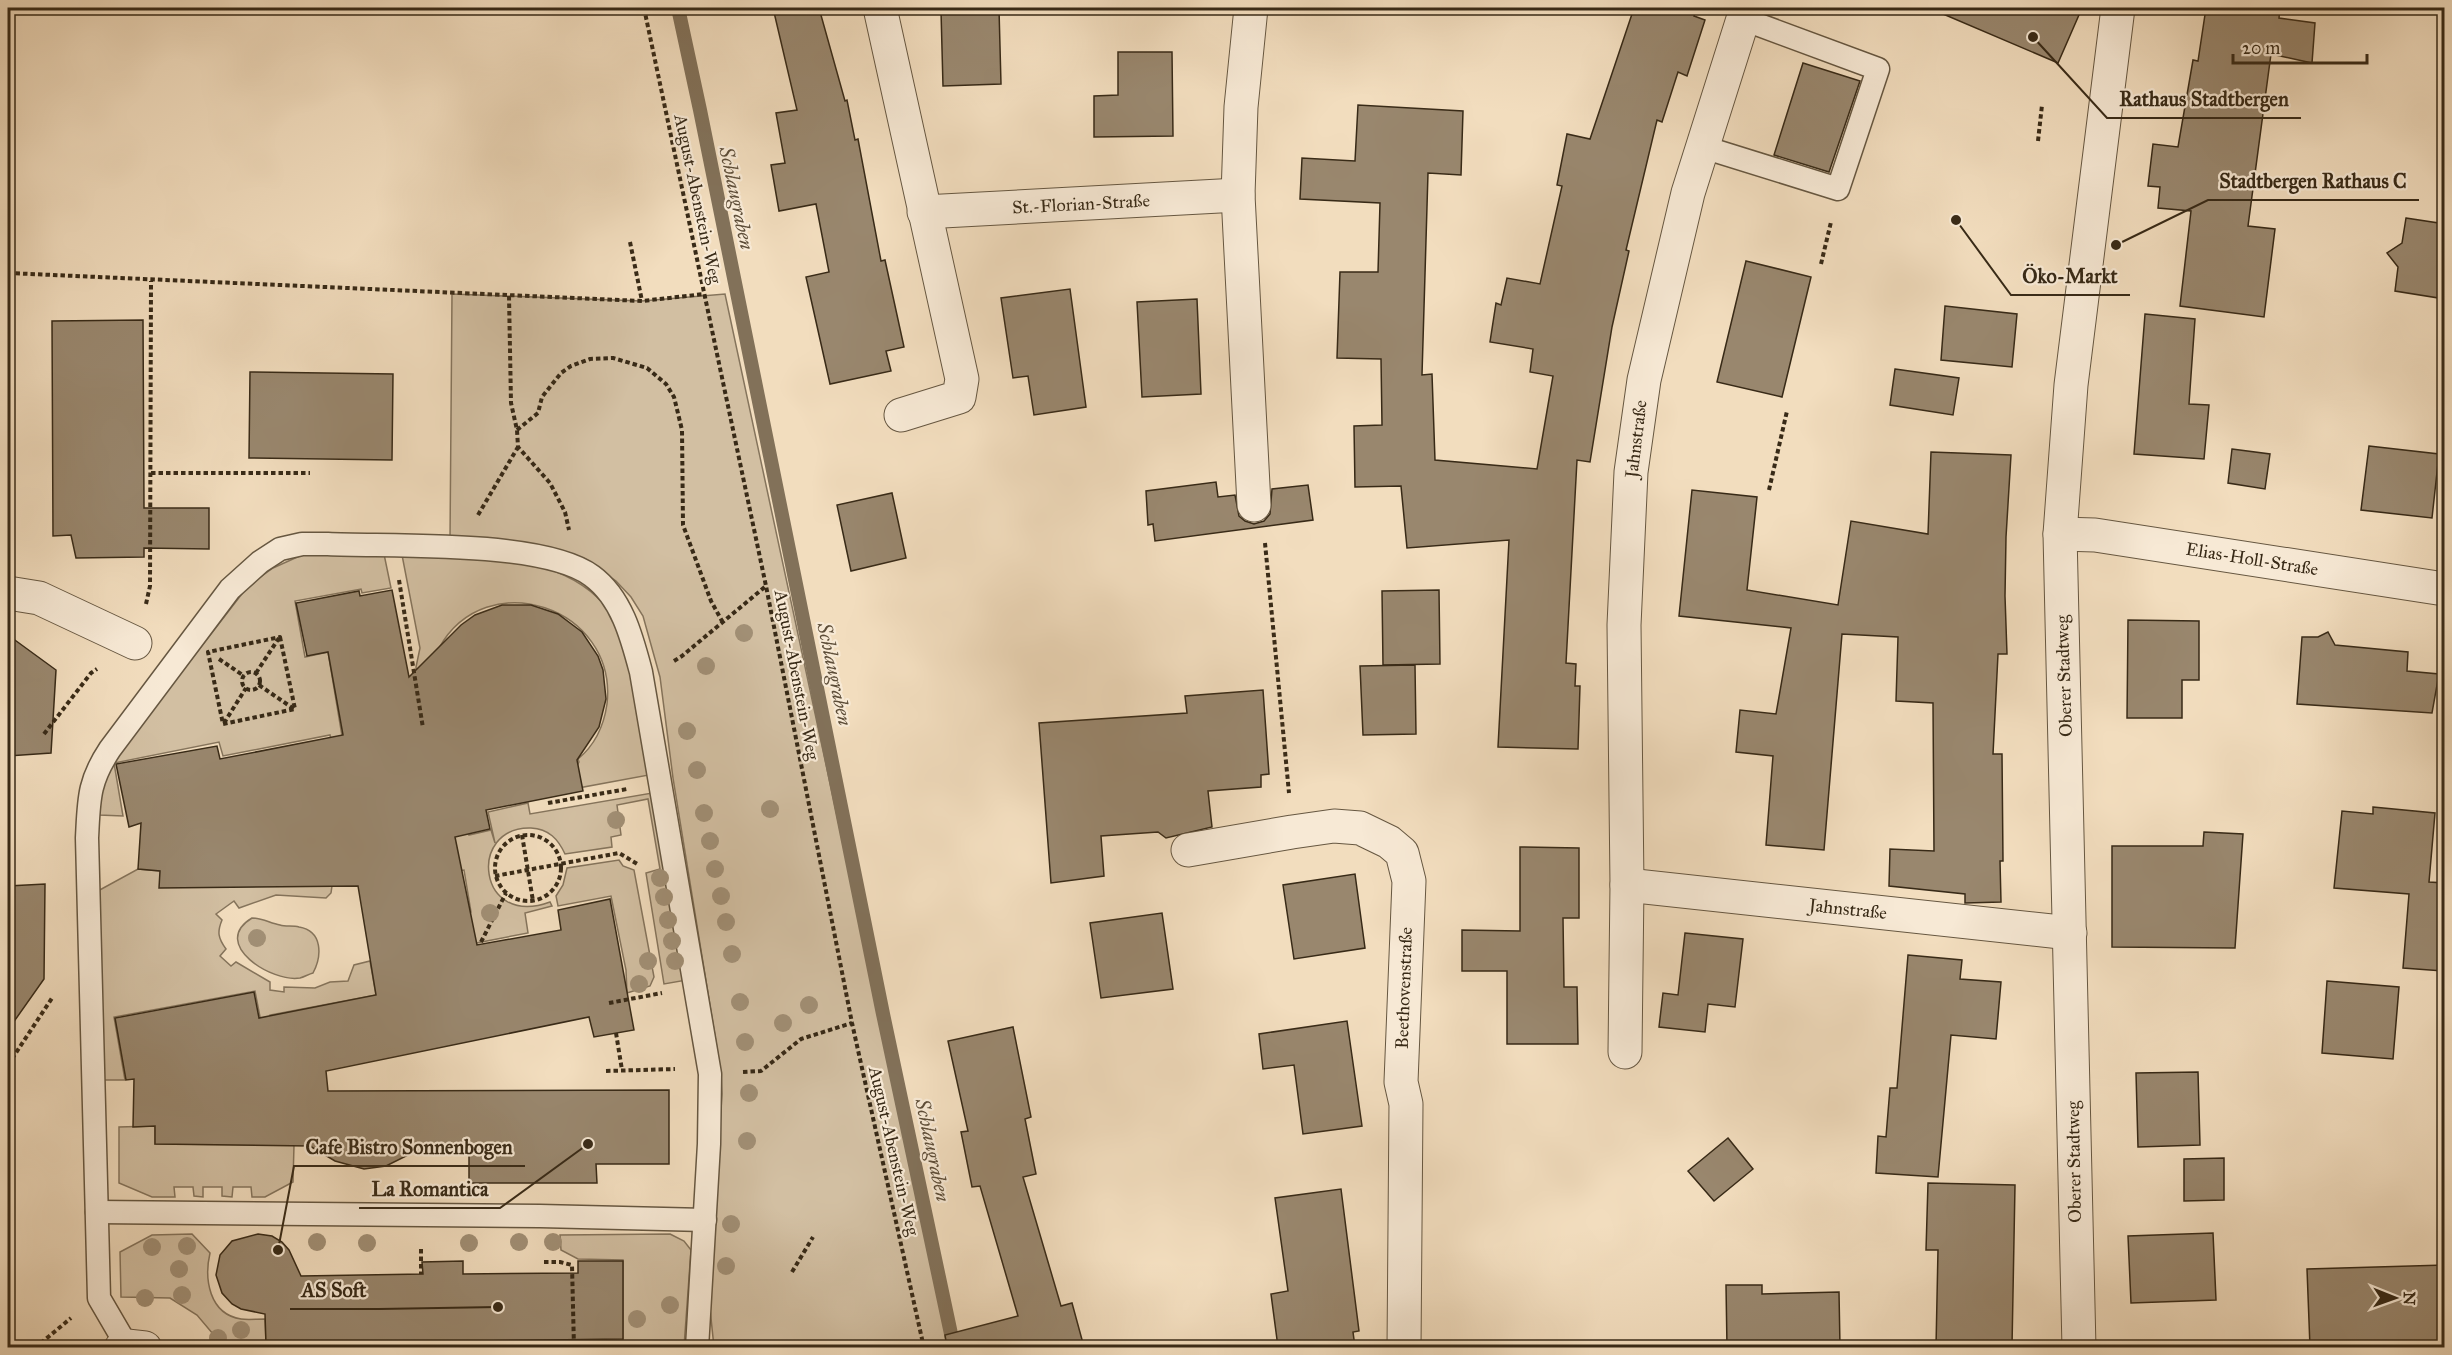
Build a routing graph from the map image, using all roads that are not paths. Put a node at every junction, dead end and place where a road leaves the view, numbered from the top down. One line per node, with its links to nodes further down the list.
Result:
1 (880, 8): 7 (street)
2 (1251, 8): 6 (street)
3 (2118, 8): 10 (street, Oberer Stadtweg)
4 (1744, 13): 5 (street, Jahnstraße); 5 (lane)
5 (1703, 147): 15 (street, Jahnstraße)
6 (1238, 195): 7 (street, St.-Florian-Straße); 9 (street)
7 (924, 212): 8 (street)
8 (901, 415)
9 (1254, 505)
10 (2060, 534): 11 (street, Elias-Holl-Straße); 16 (street, Oberer Stadtweg)
11 (2445, 589)
12 (8, 593): 13 (street)
13 (135, 643)
14 (1188, 850): 22 (street, Beethovenstraße)
15 (1627, 885): 16 (street, Jahnstraße); 17 (street, Jahnstraße)
16 (2070, 933): 23 (street, Oberer Stadtweg)
17 (1624, 1052)
18 (97, 1212): 19 (lane); 19 (lane); 20 (lane)
19 (705, 1220): 21 (lane)
20 (131, 1347)
21 (697, 1347)
22 (1404, 1347)
23 (2079, 1347)

